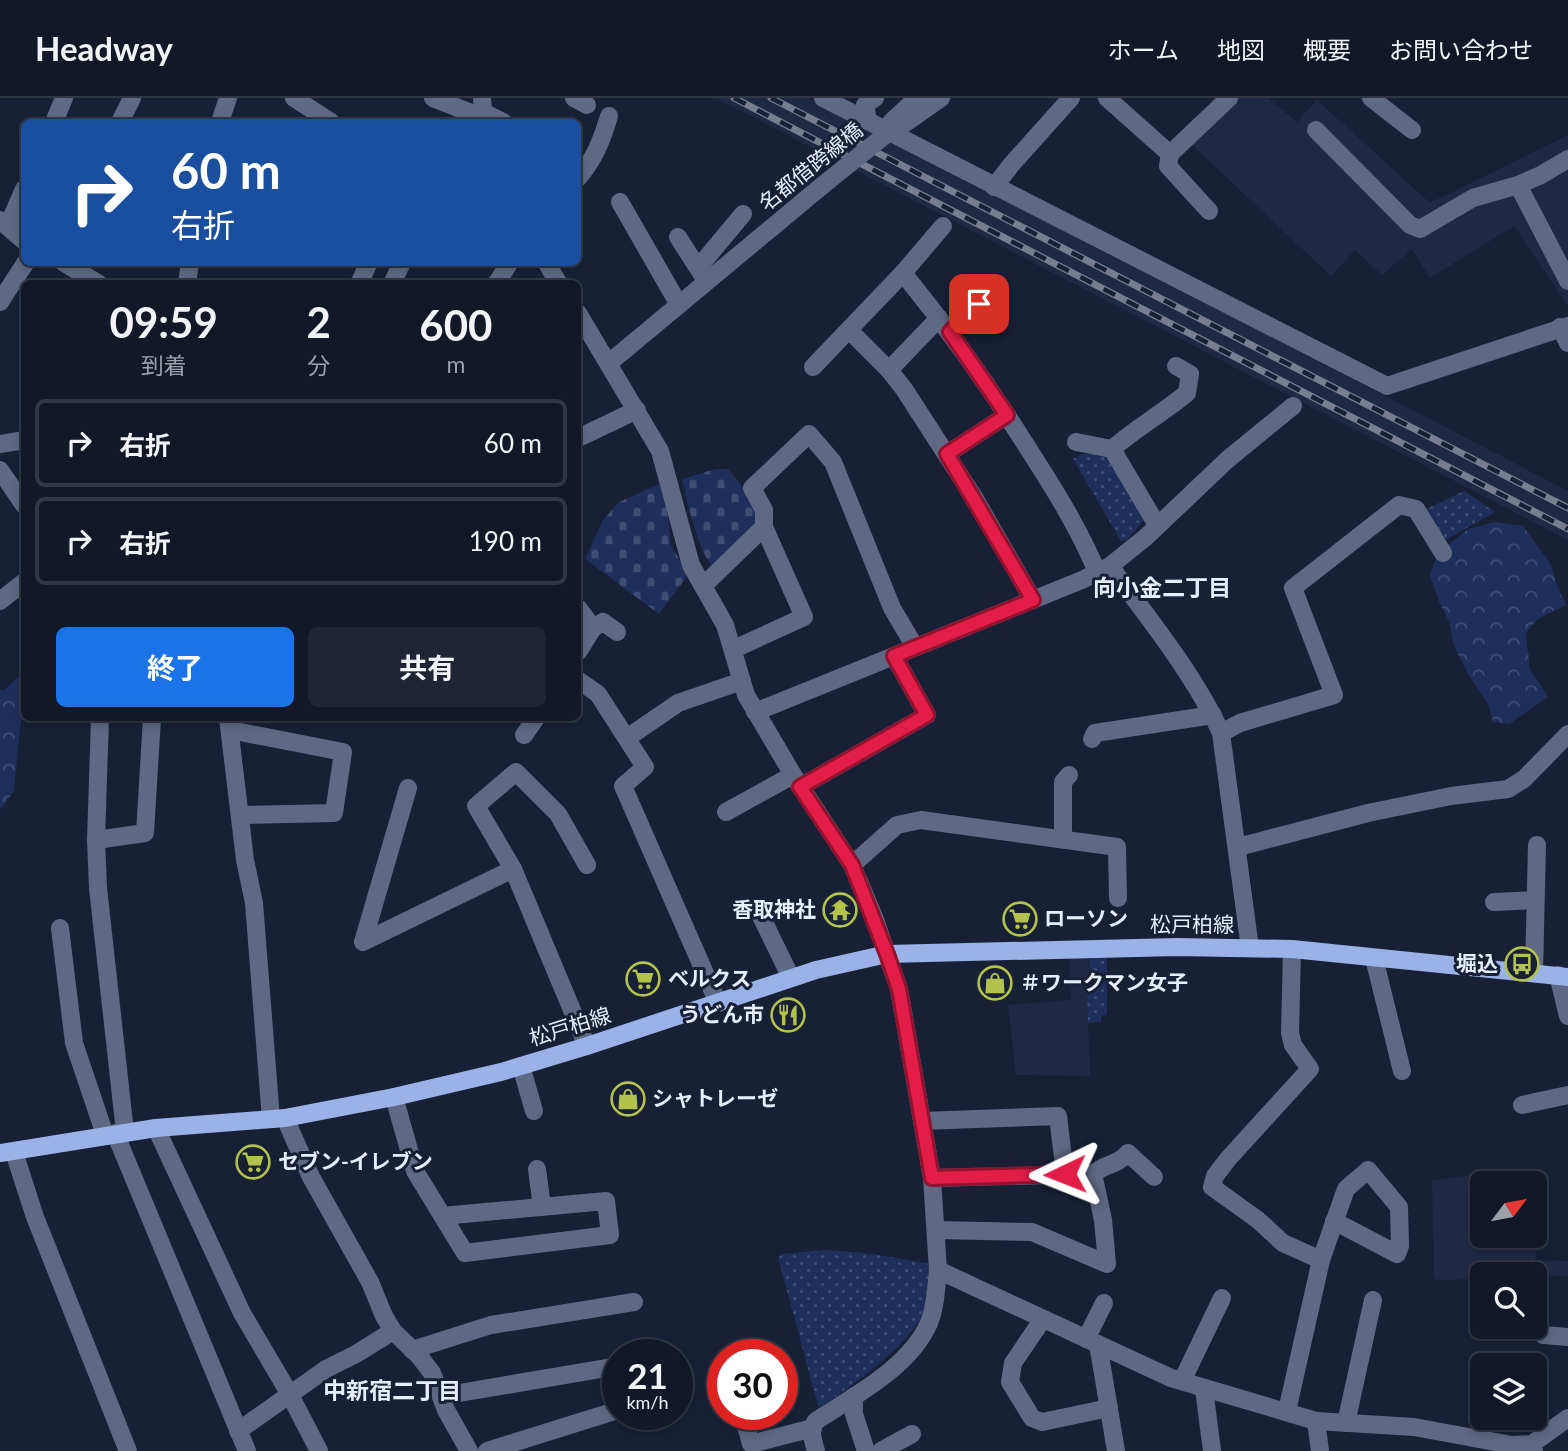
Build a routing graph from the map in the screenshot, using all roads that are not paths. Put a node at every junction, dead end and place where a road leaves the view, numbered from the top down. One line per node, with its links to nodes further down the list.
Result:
1 (64, 98): 16 (street)
2 (228, 98): 17 (street)
3 (294, 98): 18 (street)
4 (433, 98): 14 (street)
5 (824, 98): 19 (street)
6 (875, 98): 19 (street)
7 (917, 98): 19 (street)
8 (933, 98): 38 (street, 名都借跨線橋, bridge)
9 (941, 98): 19 (street)
10 (1071, 98): 26 (street)
11 (1107, 98): 22 (street)
12 (1229, 98): 22 (street)
13 (1371, 98): 21 (street)
14 (483, 113)
15 (608, 116): 24 (street)
16 (55, 119)
17 (221, 119)
18 (326, 119)
19 (881, 128): 26 (street)
20 (1316, 130): 25 (street)
21 (1412, 130)
22 (1170, 154): 29 (street)
23 (1568, 159): 25 (street)
24 (581, 174)
25 (1518, 185): 40 (street)
26 (994, 187): 47 (street)
27 (21, 194): 31 (street)
28 (620, 202): 43 (street)
29 (1209, 211)
30 (743, 214): 38 (street)
31 (4, 223): 34 (street)
32 (943, 226): 37 (street)
33 (678, 237): 38 (street)
34 (21, 240)
35 (23, 266): 42 (street)
36 (70, 266): 39 (street)
37 (903, 273): 45 (street); 46 (street)
38 (707, 274): 43 (street)
39 (92, 280)
40 (1568, 281)
41 (993, 290): 45 (street)
42 (0, 302)
43 (679, 305): 48 (street)
44 (581, 318): 48 (street)
45 (945, 325): 51 (street); 54 (street)
46 (849, 330): 50 (street); 51 (street)
47 (1565, 332)
48 (608, 363): 53 (street)
49 (1175, 366): 59 (street)
50 (813, 367)
51 (889, 370): 60 (street)
52 (1293, 406): 63 (street)
53 (637, 410): 55 (street); 68 (street)
54 (1007, 415): 60 (street); 66 (street)
55 (581, 437)
56 (21, 440): 58 (street)
57 (1076, 442): 59 (street)
58 (0, 444)
59 (1112, 449): 63 (street)
60 (947, 454): 70 (street)
61 (0, 471): 62 (street)
62 (21, 501)
63 (1157, 526): 66 (street)
64 (764, 527): 68 (street); 75 (street); 76 (street)
65 (1443, 554): 86 (street)
66 (1104, 569): 70 (street); 81 (street)
67 (21, 584): 69 (street)
68 (703, 586): 76 (street)
69 (3, 593)
70 (1033, 600): 75 (street)
71 (581, 612): 72 (street)
72 (593, 628): 73 (street); 74 (street)
73 (617, 632)
74 (581, 647)
75 (915, 647): 77 (street)
76 (734, 649): 78 (street)
77 (894, 656): 80 (street); 92 (street)
78 (742, 681): 80 (street); 89 (street)
79 (581, 682): 89 (street)
80 (755, 712): 92 (street)
81 (1213, 715): 86 (street); 90 (street)
82 (100, 721): 97 (street)
83 (152, 721): 97 (street)
84 (534, 721): 88 (street)
85 (229, 724): 95 (street); 95 (street)
86 (1221, 733): 99 (street)
87 (1568, 734): 99 (street)
88 (524, 735)
89 (627, 738): 115 (street)
90 (1092, 739)
91 (1069, 775): 96 (street)
92 (797, 781): 94 (street); 101 (street)
93 (408, 788): 102 (street)
94 (726, 812)
95 (240, 815): 124 (street)
96 (1063, 839): 101 (street); 103 (street)
97 (96, 840): 127 (street)
98 (1537, 845): 104 (street)
99 (1238, 847): 108 (street)
100 (587, 865): 102 (street)
101 (852, 865): 110 (street)
102 (513, 869): 117 (street)
103 (1118, 898)
104 (1535, 900): 105 (street); 112 (street)
105 (1494, 902)
106 (758, 910): 114 (street)
107 (60, 928): 127 (street)
108 (1250, 948): 109 (main road, 松戸柏線); 110 (main road, 松戸柏線)
109 (1293, 949): 111 (main road, 松戸柏線); 138 (street)
110 (887, 954): 114 (main road, 松戸柏線); 125 (street)
111 (1374, 958): 112 (main road, 松戸柏線); 119 (street)
112 (1534, 973): 113 (main road, 松戸柏線)
113 (1563, 976): 116 (street)
114 (791, 978): 115 (main road, 松戸柏線)
115 (718, 1003): 117 (main road, 松戸柏線)
116 (1568, 1016)
117 (587, 1046): 118 (main road, 松戸柏線)
118 (521, 1066): 121 (main road, 松戸柏線); 123 (street)
119 (1402, 1070)
120 (1568, 1095): 122 (street)
121 (394, 1097): 124 (main road, 松戸柏線); 135 (street)
122 (1521, 1105)
123 (534, 1111)
124 (278, 1118): 126 (main road, 松戸柏線); 145 (street)
125 (922, 1121): 130 (street); 133 (street)
126 (156, 1128): 127 (main road, 松戸柏線); 153 (street)
127 (115, 1134): 128 (main road, 松戸柏線); 164 (street)
128 (7, 1152): 167 (street)
129 (537, 1169): 134 (street)
130 (1065, 1174): 131 (street); 133 (street)
131 (1093, 1174): 132 (street); 137 (street)
132 (1154, 1177)
133 (932, 1178): 137 (street)
134 (542, 1207): 135 (street); 135 (street)
135 (442, 1216)
136 (1334, 1222): 136 (street); 138 (street)
137 (936, 1230): 139 (street)
138 (1321, 1260): 157 (street)
139 (938, 1270): 144 (street); 155 (street)
140 (1222, 1298): 151 (street)
141 (1373, 1300): 161 (street)
142 (634, 1302): 149 (street)
143 (1104, 1303): 148 (street)
144 (1044, 1319): 148 (street); 156 (street)
145 (393, 1331): 149 (street); 153 (street)
146 (1547, 1335): 147 (street)
147 (1568, 1337)
148 (1092, 1341): 151 (street); 156 (street)
149 (412, 1350): 154 (street)
150 (602, 1369): 154 (street)
151 (1182, 1381): 152 (street)
152 (1204, 1389): 157 (street); 176 (street)
153 (289, 1393): 164 (street); 169 (street)
154 (442, 1396): 170 (street)
155 (853, 1396): 162 (street); 173 (street)
156 (1109, 1408): 175 (street)
157 (1287, 1411): 160 (street)
158 (602, 1415): 171 (street)
159 (1568, 1418): 166 (street)
160 (1316, 1421): 161 (street); 177 (street)
161 (1346, 1423): 166 (street)
162 (813, 1428): 163 (street); 172 (street)
163 (747, 1430)
164 (238, 1431): 168 (street)
165 (912, 1434): 174 (street)
166 (1533, 1447)
167 (128, 1451)
168 (247, 1451)
169 (318, 1451)
170 (469, 1451)
171 (487, 1451)
172 (816, 1451)
173 (866, 1451)
174 (881, 1451)
175 (1116, 1451)
176 (1212, 1451)
177 (1320, 1451)

